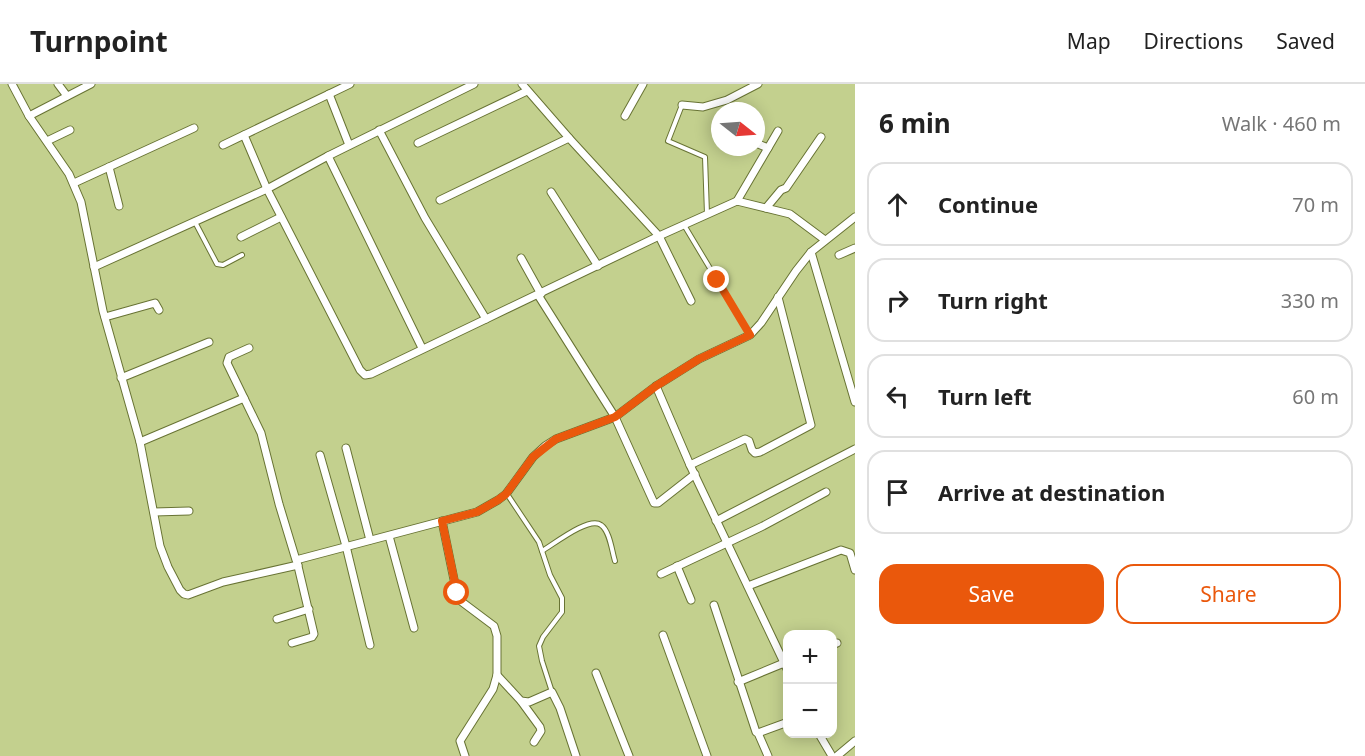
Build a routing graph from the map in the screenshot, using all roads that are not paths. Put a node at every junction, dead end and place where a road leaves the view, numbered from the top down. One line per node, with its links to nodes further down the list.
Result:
1 (12, 84): 13 (street)
2 (58, 84): 11 (street)
3 (91, 84): 11 (street)
4 (350, 84): 10 (street)
5 (474, 84): 17 (street)
6 (522, 84): 9 (street)
7 (643, 84): 14 (street)
8 (758, 84): 12 (street)
9 (527, 91): 21 (street); 23 (street)
10 (329, 94): 19 (street); 25 (street)
11 (67, 96): 13 (street)
12 (682, 105): 37 (lane)
13 (29, 116): 22 (street)
14 (625, 116)
15 (194, 128): 29 (street)
16 (70, 129): 22 (street)
17 (379, 130): 25 (street); 57 (street)
18 (778, 131): 27 (street)
19 (244, 135): 24 (street); 31 (street)
20 (821, 137): 36 (street)
21 (569, 138): 33 (street); 42 (street)
22 (47, 141): 30 (street)
23 (418, 143)
24 (224, 145)
25 (349, 145): 28 (street)
26 (765, 147): 27 (street)
27 (768, 148): 34 (street)
28 (328, 156): 31 (street); 61 (street)
29 (109, 167): 30 (street); 35 (street)
30 (74, 183): 51 (street)
31 (267, 189): 38 (street); 40 (street)
32 (551, 192): 50 (street)
33 (440, 200)
34 (737, 201): 36 (street); 37 (street)
35 (119, 206)
36 (766, 208): 44 (street)
37 (706, 214): 41 (street)
38 (281, 217): 43 (street); 61 (street)
39 (855, 217): 44 (street)
40 (195, 221): 47 (lane); 51 (street)
41 (684, 225): 42 (street); 58 (lane)
42 (659, 236): 50 (street); 54 (street)
43 (240, 237)
44 (825, 240): 46 (street)
45 (855, 248): 48 (street)
46 (811, 252): 53 (street); 65 (street)
47 (242, 255)
48 (839, 255)
49 (522, 258): 52 (street)
50 (598, 266): 52 (street)
51 (94, 267): 56 (street)
52 (539, 294): 57 (street); 66 (street)
53 (778, 297): 58 (street); 71 (street)
54 (691, 301)
55 (159, 310): 56 (street)
56 (105, 317): 62 (street)
57 (486, 319): 61 (street)
58 (750, 335): 63 (street)
59 (209, 342): 62 (street)
60 (249, 348): 64 (street)
61 (422, 348)
62 (122, 378): 67 (street)
63 (656, 386): 66 (street); 71 (street)
64 (244, 398): 67 (street); 85 (street)
65 (855, 402)
66 (615, 417): 72 (street); 74 (street)
67 (140, 442): 76 (street)
68 (346, 448): 80 (street)
69 (855, 449): 78 (street)
70 (320, 455): 82 (street)
71 (690, 465): 72 (street)
72 (695, 474): 78 (street)
73 (826, 492): 81 (street)
74 (506, 494): 77 (street); 83 (lane)
75 (189, 511): 76 (street)
76 (154, 512): 85 (street)
77 (442, 521): 79 (street); 101 (street)
78 (716, 521): 81 (street)
79 (389, 536): 80 (street); 94 (street)
80 (370, 540): 82 (street)
81 (727, 543): 86 (street); 89 (street)
82 (346, 546): 85 (street); 97 (street)
83 (542, 550): 84 (lane); 103 (lane)
84 (615, 561)
85 (297, 563): 92 (street)
86 (676, 566): 88 (street); 90 (street)
87 (855, 570): 89 (street)
88 (661, 574)
89 (748, 586): 98 (street)
90 (691, 600)
91 (714, 605): 102 (street)
92 (309, 609): 93 (street); 96 (street)
93 (277, 619)
94 (414, 628)
95 (663, 635): 113 (street)
96 (292, 643)
97 (370, 645)
98 (783, 661)
99 (783, 668): 102 (street)
100 (596, 673): 112 (street)
101 (497, 675): 104 (street); 110 (street)
102 (738, 682): 106 (street)
103 (552, 692): 104 (street); 111 (street)
104 (521, 701): 109 (street)
105 (783, 724): 106 (street)
106 (758, 733): 114 (street)
107 (821, 738): 115 (street)
108 (855, 741): 116 (street)
109 (534, 742)
110 (465, 756)
111 (576, 756)
112 (629, 756)
113 (707, 756)
114 (768, 756)
115 (832, 756)
116 (837, 756)

